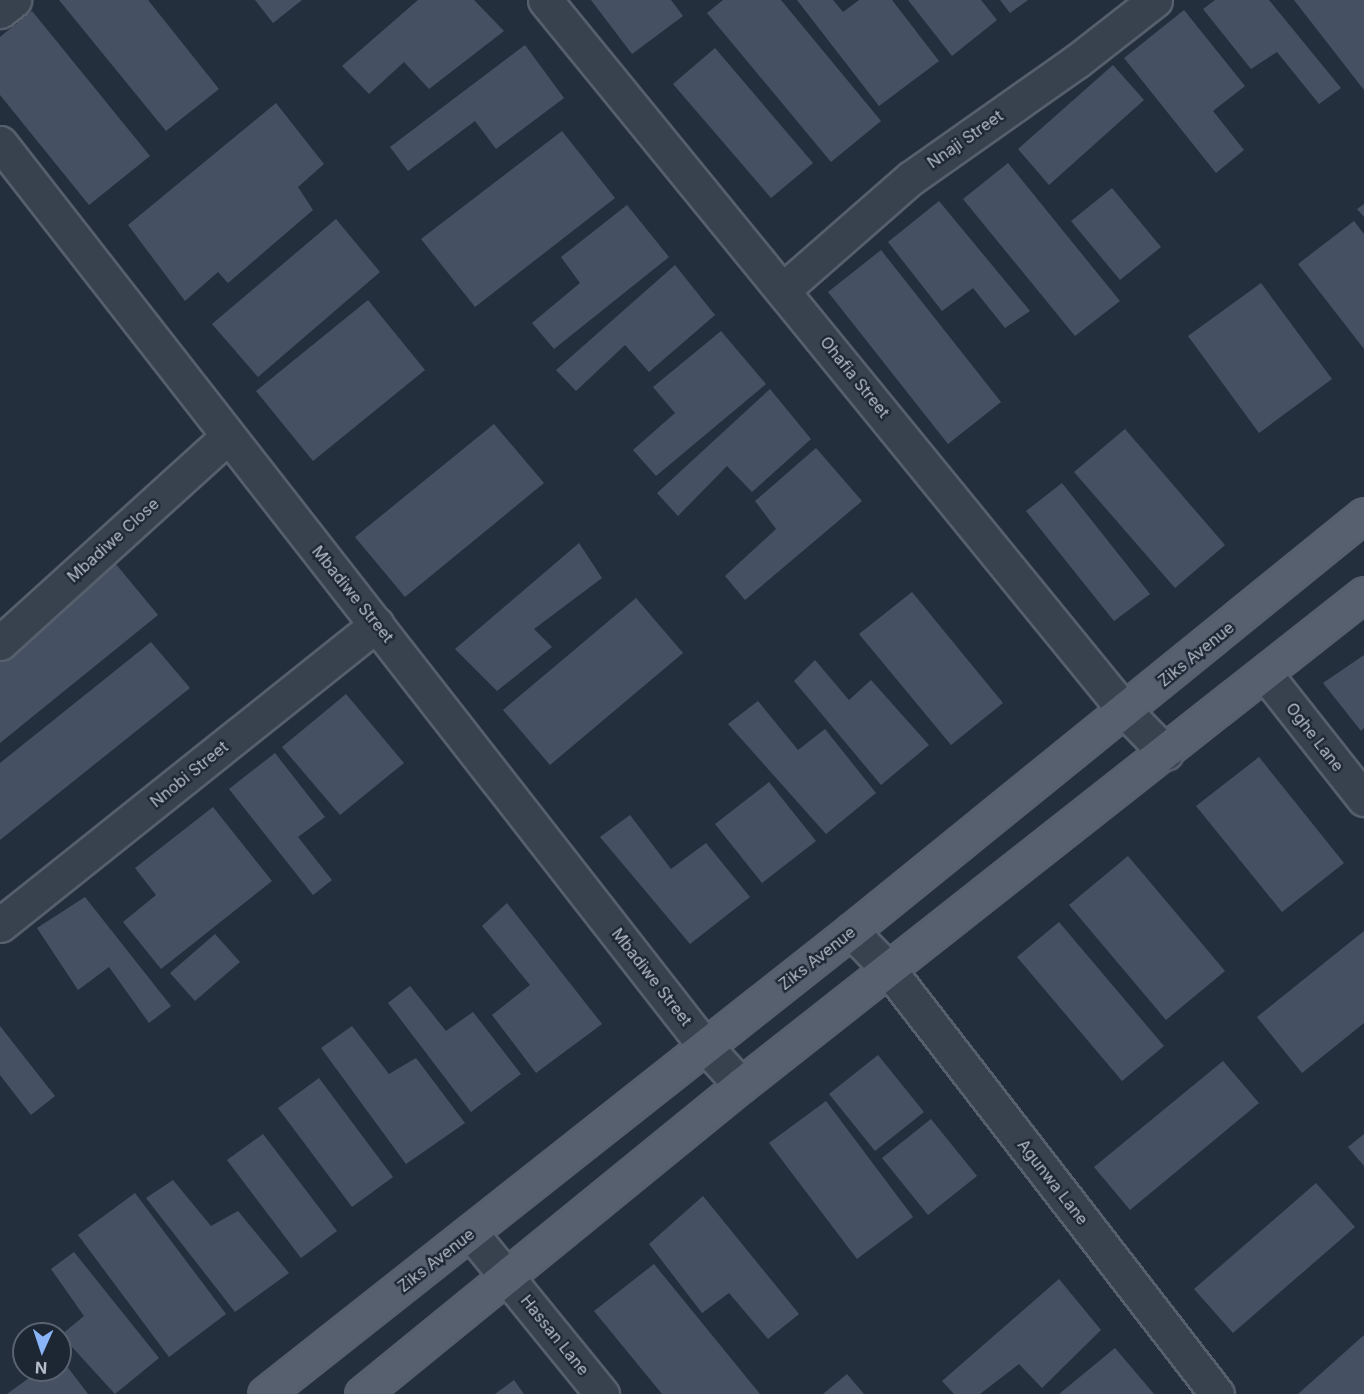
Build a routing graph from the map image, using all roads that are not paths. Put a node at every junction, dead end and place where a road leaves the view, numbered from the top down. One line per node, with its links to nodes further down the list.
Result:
1 (14, 0): 4 (street)
2 (545, 0): 6 (street, Ohafia Street)
3 (1155, 0): 6 (street, Nnaji Street)
4 (0, 11)
5 (0, 143): 7 (street, Mbadiwe Street)
6 (784, 289): 13 (street, Ohafia Street)
7 (227, 437): 10 (street, Mbadiwe Street); 11 (street, Mbadiwe Close)
8 (1364, 515): 13 (main road, Ziks Avenue)
9 (1364, 594): 12 (main road)
10 (377, 624): 16 (street, Nnobi Street); 19 (street, Mbadiwe Street)
11 (0, 643)
12 (1266, 675): 14 (main road); 15 (street, Oghe Lane)
13 (1126, 712): 14 (street, Ohafia Street); 17 (main road, Ziks Avenue)
14 (1166, 753): 18 (main road)
15 (1364, 799)
16 (0, 925)
17 (851, 931): 18 (street, Agunwa Lane); 19 (main road, Ziks Avenue)
18 (889, 970): 20 (main road); 26 (street, Agunwa Lane)
19 (704, 1045): 20 (street, Mbadiwe Street); 21 (main road, Ziks Avenue)
20 (741, 1084): 22 (main road)
21 (471, 1233): 22 (street, Hassan Lane); 23 (main road, Ziks Avenue)
22 (508, 1276): 24 (main road); 25 (street, Hassan Lane)
23 (265, 1394)
24 (362, 1394)
25 (602, 1394)
26 (1216, 1394)

